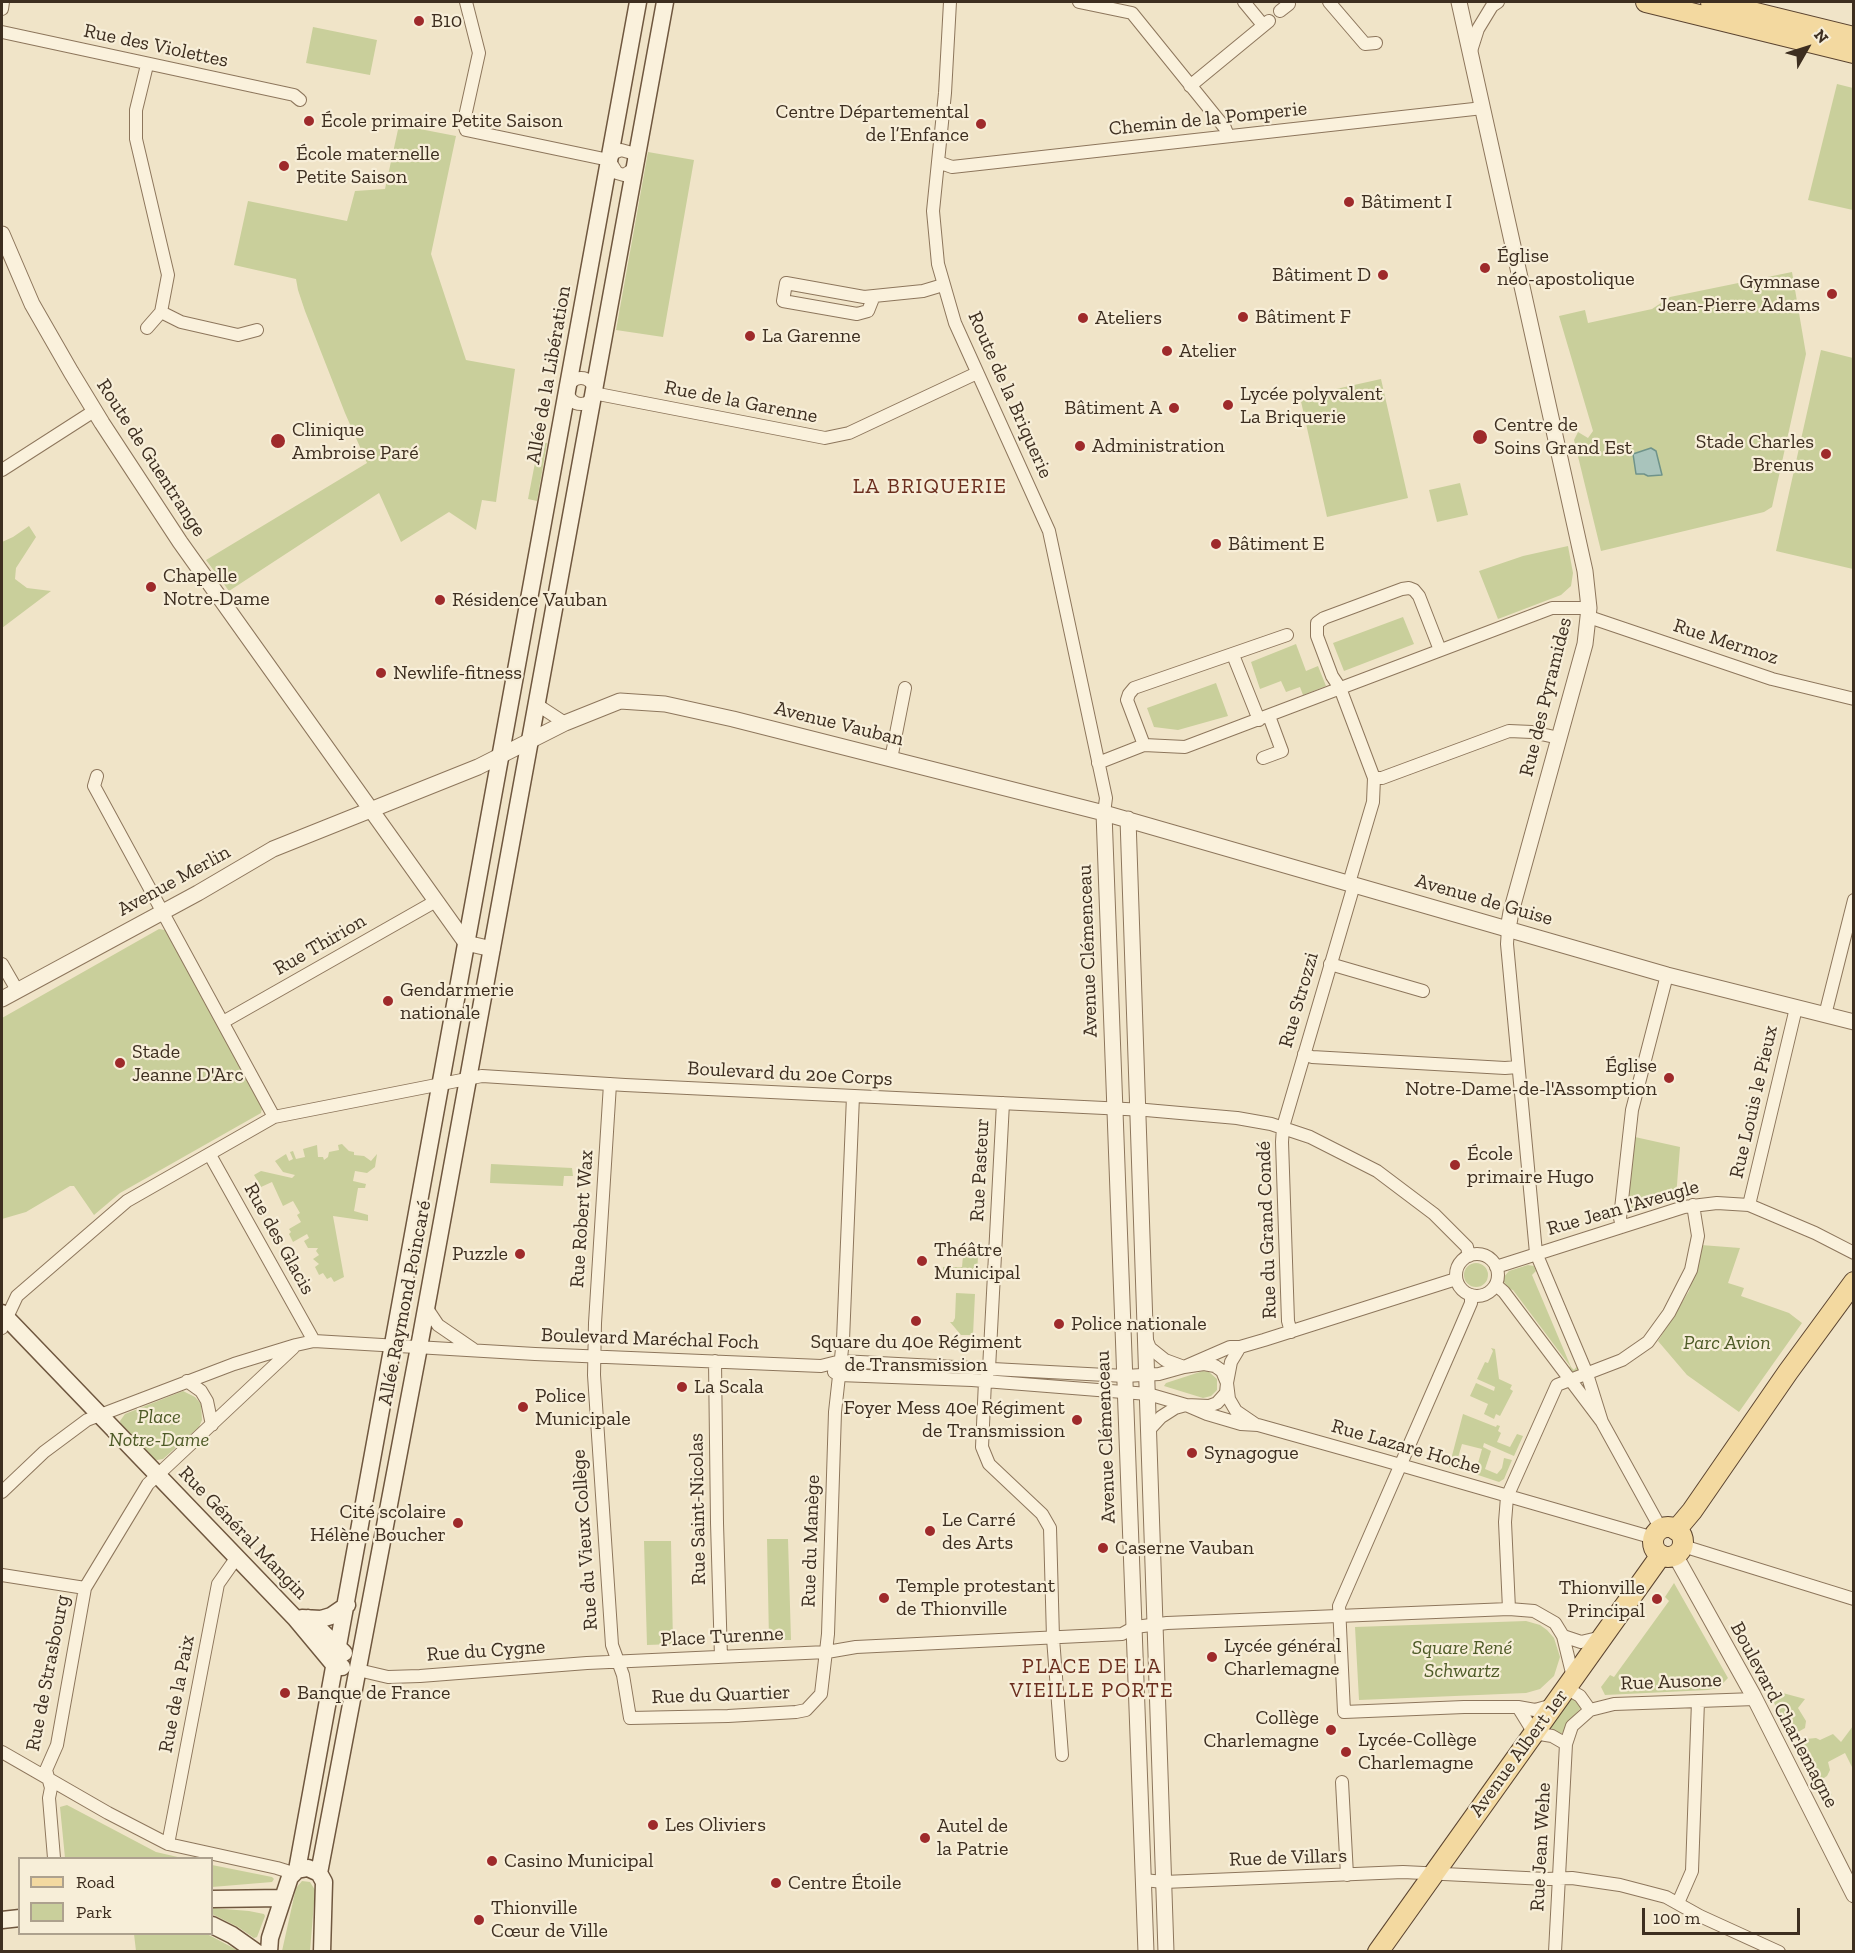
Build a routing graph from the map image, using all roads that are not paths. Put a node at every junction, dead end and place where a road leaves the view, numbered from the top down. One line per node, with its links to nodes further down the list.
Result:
1 (3, 2): 13 (street)
2 (466, 2): 24 (street)
3 (638, 2): 24 (main road, Allée de la Libération)
4 (665, 2): 26 (main road)
5 (950, 2): 25 (street, Route de la Briquerie)
6 (1079, 2): 20 (street)
7 (1244, 2): 20 (street)
8 (1329, 2): 16 (street)
9 (1459, 2): 17 (street, Rue des Pyramides)
10 (1498, 2): 17 (street)
11 (1646, 2): 18 (main road)
12 (1711, 2): 15 (main road)
13 (2, 9)
14 (2, 32): 19 (street, Rue des Violettes)
15 (1854, 37)
16 (1376, 43)
17 (1470, 51): 22 (street, Rue des Pyramides)
18 (1854, 53)
19 (147, 65): 21 (street, Rue des Violettes); 30 (street)
20 (1190, 86): 23 (street)
21 (300, 100)
22 (1483, 108): 23 (street, Chemin de la Pomperie); 38 (street, Rue des Pyramides)
23 (1228, 136): 25 (street, Chemin de la Pomperie)
24 (609, 160): 26 (street); 26 (street); 34 (main road, Allée de la Libération)
25 (938, 162): 28 (street, Route de la Briquerie)
26 (635, 165): 35 (main road)
27 (2, 234): 36 (street, Route de Guentrange)
28 (943, 285): 29 (street); 33 (street, Route de la Briquerie)
29 (874, 296): 29 (street)
30 (161, 312): 31 (street); 32 (street)
31 (147, 328)
32 (257, 330)
33 (977, 374): 35 (street, Rue de la Garenne); 54 (street, Route de la Briquerie)
34 (568, 388): 35 (street); 51 (main road, Allée de la Libération)
35 (593, 393): 45 (main road)
36 (94, 411): 37 (street); 58 (street, Route de Guentrange)
37 (2, 470)
38 (1589, 612): 40 (street, Rue Mermoz); 44 (street, Rue Mermoz); 48 (street, Rue des Pyramides)
39 (1287, 635): 41 (street)
40 (1440, 650): 43 (street, Rue Mermoz); 43 (street)
41 (1233, 655): 46 (street); 50 (street)
42 (905, 688): 53 (street)
43 (1340, 688): 46 (street, Rue Mermoz); 56 (street)
44 (1854, 699)
45 (536, 705): 47 (street); 49 (main road)
46 (1264, 718): 50 (street, Rue Mermoz); 52 (street)
47 (565, 723): 49 (street, Avenue Vauban); 53 (street, Avenue Vauban)
48 (1559, 738): 56 (street); 64 (street, Rue des Pyramides)
49 (530, 741): 51 (street, Avenue Vauban); 66 (main road, Allée Raymond Poincaré)
50 (1144, 745): 54 (street)
51 (501, 755): 58 (street, Avenue Vauban); 65 (main road, Allée Raymond Poincaré)
52 (1263, 758)
53 (891, 759): 57 (street, Avenue Vauban)
54 (1098, 763): 57 (street, Route de la Briquerie)
55 (97, 776): 63 (street)
56 (1374, 778): 60 (street, Rue Strozzi)
57 (1105, 806): 59 (street, Avenue de Guise); 84 (street, Avenue Clémenceau)
58 (371, 810): 62 (street, Route de Guentrange); 63 (street, Avenue Merlin)
59 (1128, 819): 60 (street, Avenue de Guise); 85 (street)
60 (1351, 884): 64 (street, Avenue de Guise); 68 (street, Rue Strozzi)
61 (1854, 900): 74 (street)
62 (436, 901): 65 (street, Route de Guentrange); 76 (street, Rue Thirion)
63 (163, 912): 70 (street, Avenue Merlin); 76 (street)
64 (1508, 929): 69 (street, Avenue de Guise); 78 (street)
65 (466, 943): 66 (street); 80 (main road, Allée Raymond Poincaré)
66 (492, 949): 79 (main road, Allée Raymond Poincaré)
67 (2, 964): 70 (street)
68 (1330, 964): 71 (street); 77 (street, Rue Strozzi)
69 (1667, 975): 73 (street, Avenue de Guise); 91 (street)
70 (17, 990): 72 (street, Avenue Merlin)
71 (1423, 991)
72 (2, 999)
73 (1796, 1008): 74 (street, Avenue de Guise); 90 (street, Rue Louis le Pieux)
74 (1826, 1015): 75 (street, Avenue de Guise)
75 (1854, 1022)
76 (223, 1023): 86 (street)
77 (1304, 1054): 78 (street); 87 (street, Rue Strozzi)
78 (1518, 1067): 92 (street)
79 (468, 1078): 80 (street, Boulevard du 20e Corps); 81 (street, Boulevard du 20e Corps); 100 (main road, Allée Raymond Poincaré)
80 (441, 1083): 86 (street, Boulevard du 20e Corps); 106 (main road, Allée Raymond Poincaré)
81 (610, 1084): 82 (street, Boulevard du 20e Corps); 110 (street, Rue Robert Wax)
82 (853, 1096): 83 (street, Boulevard du 20e Corps); 112 (street, Rue du Manège)
83 (1003, 1103): 84 (street, Boulevard du 20e Corps); 115 (street, Rue Pasteur)
84 (1115, 1109): 85 (street, Boulevard du 20e Corps); 119 (street, Avenue Clémenceau)
85 (1138, 1110): 87 (street, Boulevard du 20e Corps); 103 (street)
86 (274, 1117): 88 (street, Boulevard du 20e Corps)
87 (1283, 1127): 94 (street, Boulevard du 20e Corps); 102 (street, Rue du Grand Condé)
88 (210, 1155): 101 (street, Boulevard du 20e Corps); 104 (street, Rue des Glacis)
89 (1693, 1205): 90 (street, Rue Jean l'Aveugle); 91 (street, Rue Jean l'Aveugle); 116 (street)
90 (1749, 1205): 93 (street, Rue Jean l'Aveugle)
91 (1622, 1227): 92 (street, Rue Jean l'Aveugle)
92 (1536, 1253): 95 (street, Rue Jean l'Aveugle); 116 (street)
93 (1854, 1254)
94 (1469, 1256): 95 (street); 96 (street)
95 (1496, 1267): 98 (street)
96 (1456, 1279): 99 (street); 102 (street)
97 (1854, 1282): 136 (main road, Avenue Albert 1er)
98 (1496, 1285): 99 (street); 120 (street)
99 (1471, 1296): 132 (street)
100 (426, 1307): 107 (main road, Allée Raymond Poincaré); 109 (street)
101 (3, 1320): 127 (main road, Rue Général Mangin)
102 (1291, 1332): 108 (street)
103 (1146, 1337): 114 (street); 118 (street)
104 (314, 1341): 105 (street); 106 (street)
105 (296, 1345): 121 (street); 129 (street)
106 (394, 1346): 107 (street, Boulevard Maréchal Foch); 141 (main road, Allée Raymond Poincaré)
107 (419, 1347): 109 (street, Boulevard Maréchal Foch); 155 (main road, Allée Raymond Poincaré)
108 (1240, 1347): 114 (street); 123 (street)
109 (474, 1350): 110 (street, Boulevard Maréchal Foch)
110 (594, 1357): 111 (street, Boulevard Maréchal Foch); 153 (street, Rue du Vieux Collège)
111 (715, 1361): 113 (street, Boulevard Maréchal Foch); 152 (street, Rue Saint-Nicolas)
112 (841, 1361): 113 (street, Boulevard Maréchal Foch); 115 (street, Boulevard Maréchal Foch); 117 (street, Rue du Manège)
113 (824, 1367): 117 (street, Boulevard Maréchal Foch)
114 (1184, 1367): 118 (street, Boulevard Maréchal Foch); 123 (street)
115 (989, 1369): 119 (street, Boulevard Maréchal Foch); 122 (street, Rue Pasteur)
116 (1587, 1374): 120 (street); 128 (street)
117 (839, 1375): 122 (street, Boulevard Maréchal Foch); 151 (street, Rue du Manège)
118 (1147, 1375): 119 (street, Boulevard Maréchal Foch); 125 (street)
119 (1125, 1376): 124 (street, Avenue Clémenceau)
120 (1570, 1380): 128 (street); 135 (street)
121 (187, 1381): 127 (street); 129 (street)
122 (985, 1381): 124 (street, Boulevard Maréchal Foch); 149 (street, Rue Pasteur)
123 (1227, 1383): 126 (street); 130 (street)
124 (1126, 1392): 125 (street, Boulevard Maréchal Foch); 146 (street, Avenue Clémenceau)
125 (1148, 1394): 126 (street, Rue Lazare Hoche); 131 (street)
126 (1186, 1405): 130 (street, Rue Lazare Hoche); 131 (street)
127 (100, 1414): 133 (main road, Rue Général Mangin); 134 (street)
128 (1602, 1422): 136 (street)
129 (212, 1425): 133 (street)
130 (1258, 1425): 132 (street, Rue Lazare Hoche)
131 (1149, 1430): 145 (street)
132 (1400, 1465): 135 (street, Rue Lazare Hoche); 143 (street)
133 (153, 1479): 137 (main road, Rue Général Mangin); 139 (street, Rue de Strasbourg)
134 (2, 1492)
135 (1507, 1497): 136 (street, Rue Lazare Hoche); 142 (street)
136 (1668, 1542): 140 (street, Rue Lazare Hoche); 148 (main road, Avenue Albert 1er); 157 (street, Boulevard Charlemagne)
137 (237, 1557): 144 (main road, Rue Général Mangin); 170 (street, Rue de la Paix)
138 (2, 1575): 139 (street)
139 (85, 1588): 168 (street, Rue de Strasbourg)
140 (1854, 1599)
141 (346, 1605): 144 (main road); 150 (main road, Allée Raymond Poincaré)
142 (1509, 1609): 143 (street); 147 (street)
143 (1340, 1615): 145 (street, Place Turenne); 161 (street)
144 (302, 1618): 150 (main road); 154 (main road, Rue Général Mangin)
145 (1156, 1625): 146 (street, Place Turenne); 178 (street)
146 (1134, 1628): 149 (street, Place Turenne); 177 (street, Avenue Clémenceau)
147 (1563, 1636): 148 (street); 156 (street)
148 (1602, 1637): 156 (main road, Avenue Albert 1er)
149 (1053, 1638): 151 (street, Place Turenne); 167 (street)
150 (338, 1647): 154 (main road, Allée Raymond Poincaré); 155 (main road)
151 (827, 1652): 152 (street, Place Turenne); 160 (street, Rue du Manège)
152 (721, 1657): 153 (street, Place Turenne)
153 (618, 1662): 155 (street, Rue du Cygne); 163 (street, Rue du Vieux Collège)
154 (335, 1666): 155 (main road); 172 (main road, Allée Raymond Poincaré)
155 (357, 1670): 173 (main road, Allée Raymond Poincaré)
156 (1570, 1682): 159 (main road, Avenue Albert 1er); 162 (street)
157 (1755, 1699): 158 (street, Rue Ausone); 179 (street, Boulevard Charlemagne)
158 (1698, 1701): 162 (street, Rue Ausone); 182 (street)
159 (1553, 1705): 161 (street); 164 (main road, Avenue Albert 1er)
160 (812, 1706): 163 (street, Rue du Quartier)
161 (1518, 1707): 164 (street)
162 (1590, 1710): 165 (street)
163 (630, 1718)
164 (1534, 1733): 165 (street); 174 (main road, Avenue Albert 1er)
165 (1566, 1744): 176 (street, Rue Jean Wehe)
166 (2, 1752): 168 (street)
167 (1062, 1755)
168 (48, 1779): 170 (street); 171 (street, Rue de Strasbourg)
169 (1342, 1782): 175 (street)
170 (168, 1844): 172 (street)
171 (54, 1857)
172 (295, 1872): 173 (main road); 180 (main road, Allée Raymond Poincaré)
173 (319, 1873): 186 (main road, Allée Raymond Poincaré)
174 (1434, 1873): 175 (street, Rue de Villars); 176 (street, Rue de Villars); 191 (main road, Avenue Albert 1er)
175 (1347, 1875): 178 (street, Rue de Villars)
176 (1559, 1878): 182 (street, Rue de Villars); 192 (street, Rue Jean Wehe)
177 (1143, 1880): 178 (street, Rue de Villars); 189 (street, Avenue Clémenceau)
178 (1164, 1882): 190 (street)
179 (1854, 1896)
180 (283, 1898): 181 (main road); 188 (main road, Allée Raymond Poincaré)
181 (213, 1899)
182 (1678, 1903): 193 (street, Rue de Villars)
183 (18, 1918): 184 (main road)
184 (2, 1920)
185 (213, 1926): 187 (main road)
186 (324, 1951)
187 (256, 1952)
188 (269, 1952)
189 (1146, 1952)
190 (1166, 1952)
191 (1378, 1952)
192 (1555, 1952)
193 (1779, 1952)

